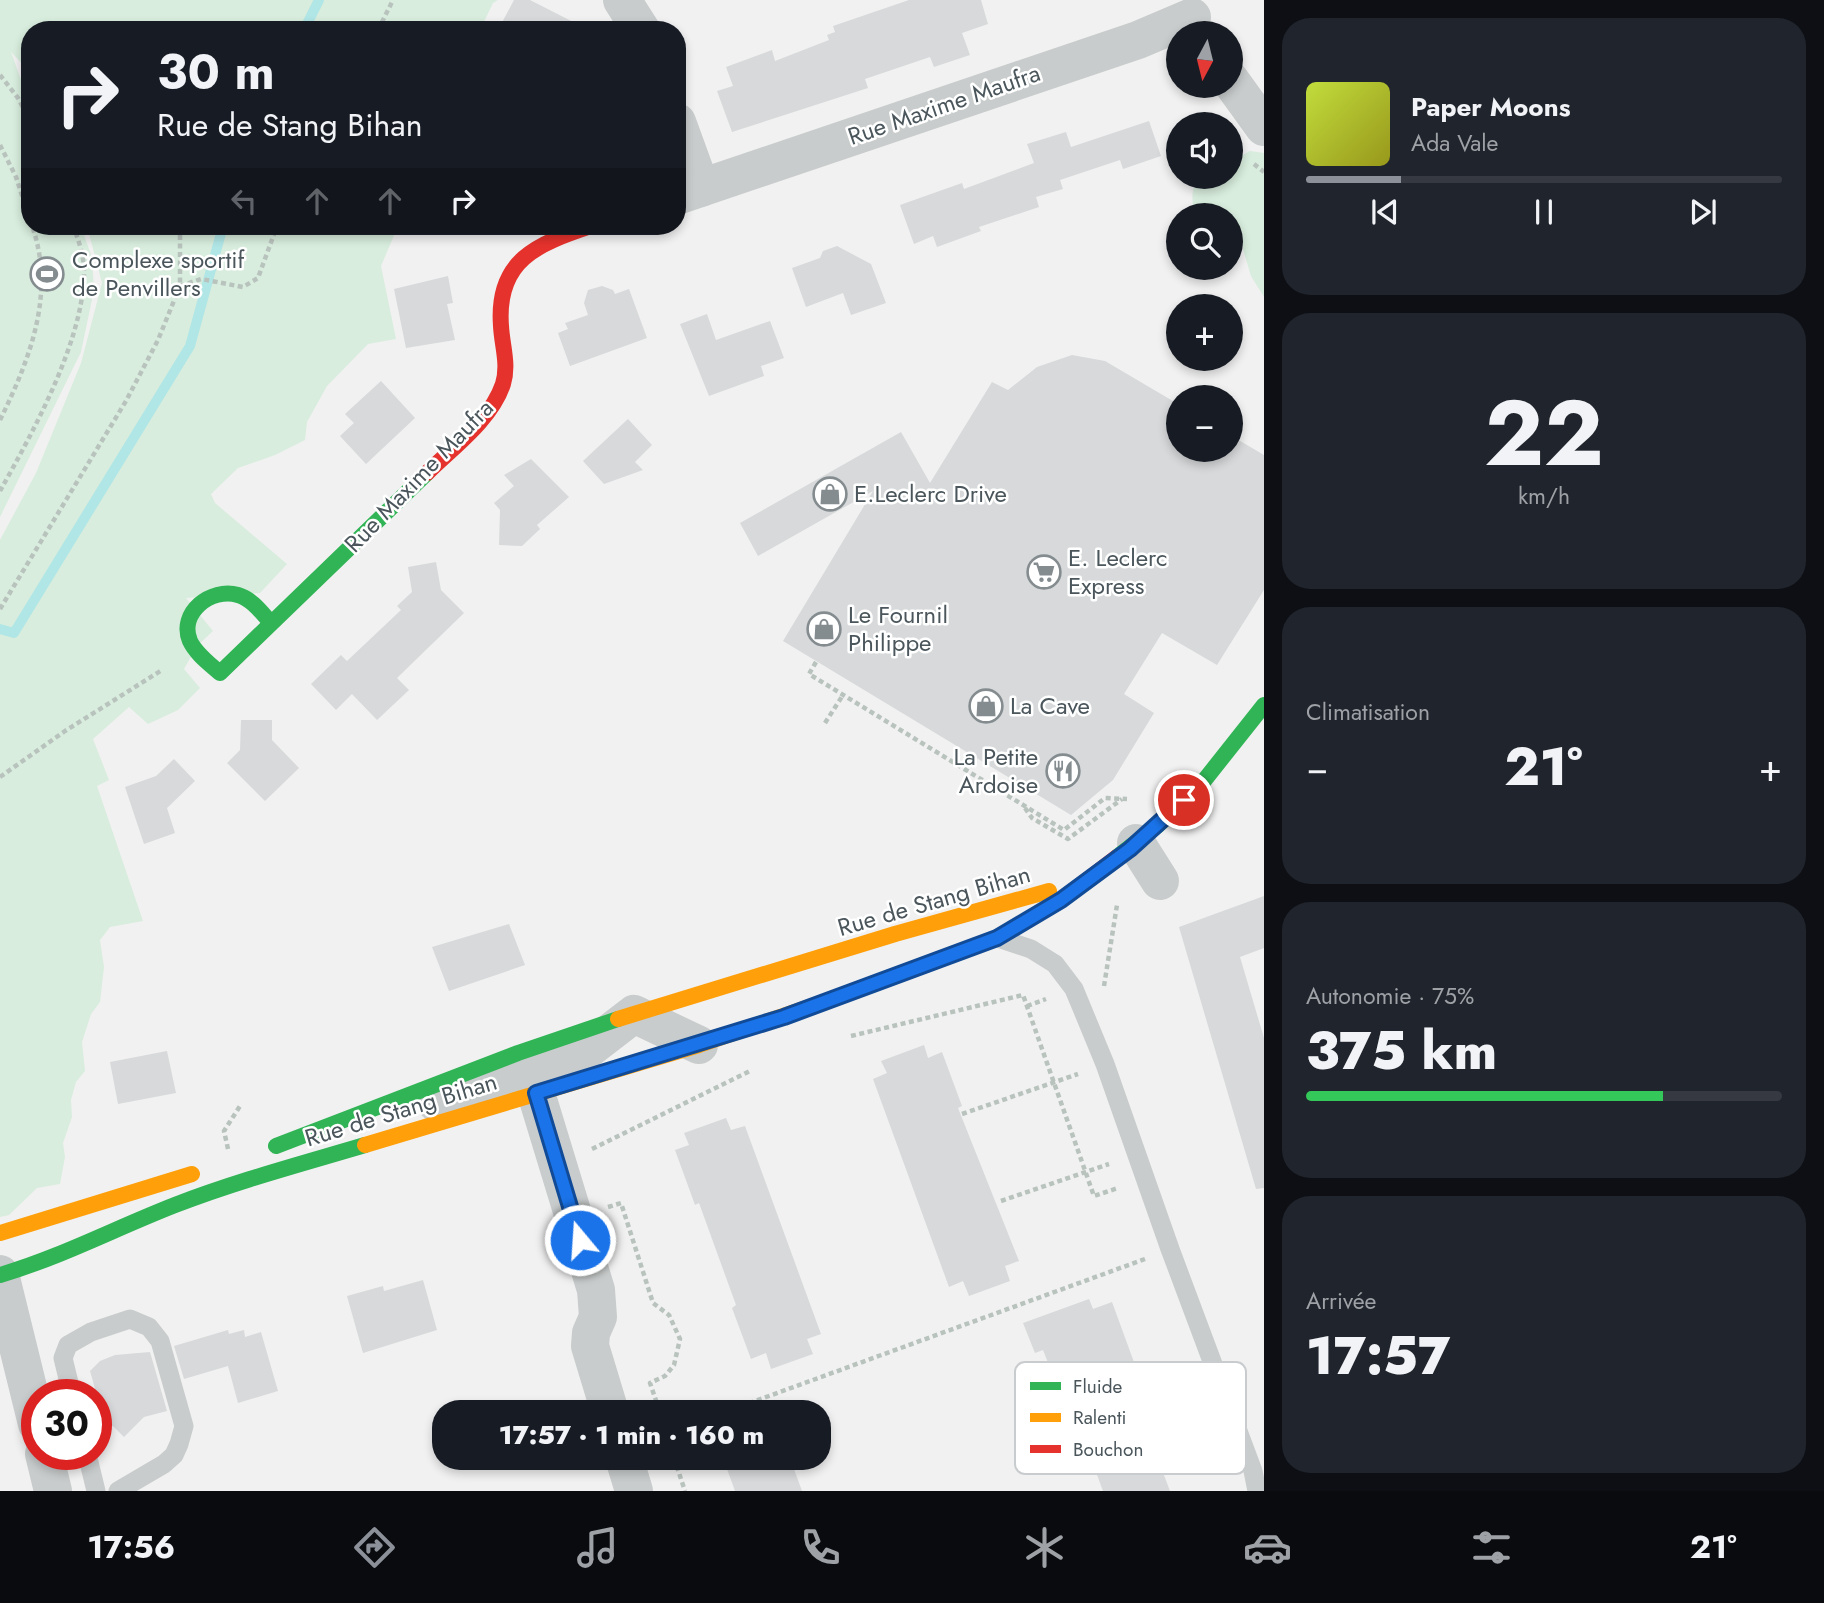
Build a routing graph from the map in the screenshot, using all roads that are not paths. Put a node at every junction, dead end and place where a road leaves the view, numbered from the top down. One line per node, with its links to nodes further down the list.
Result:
1 (622, 0): 3 (street)
2 (1192, 17): 7 (street, Rue Maxime Maufra)
3 (635, 21)
4 (1243, 98): 5 (street)
5 (1264, 127)
6 (686, 174): 7 (street)
7 (689, 192)
8 (569, 235): 9 (street, Rue Maxime Maufra)
9 (271, 623): 9 (street, Rue Maxime Maufra)
10 (1264, 705): 11 (street, Rue de Stang Bihan)
11 (1123, 854): 12 (street, Rue de Stang Bihan); 13 (street)
12 (1084, 880): 14 (street, Rue de Stang Bihan); 15 (street, Rue de Stang Bihan)
13 (1160, 881)
14 (997, 938): 16 (street, Rue de Stang Bihan); 25 (lane)
15 (634, 1014): 16 (street); 18 (street); 19 (street, Rue de Stang Bihan)
16 (699, 1045): 17 (street, Rue de Stang Bihan)
17 (536, 1093): 18 (street, Rue de Stang Bihan); 28 (street)
18 (384, 1139): 24 (street, Rue de Stang Bihan)
19 (256, 1153)
20 (206, 1169): 21 (street)
21 (116, 1197): 22 (street); 23 (street)
22 (0, 1233)
23 (0, 1252)
24 (0, 1275): 26 (street)
25 (1212, 1362)
26 (26, 1379)
27 (68, 1379): 35 (lane)
28 (607, 1400)
29 (1246, 1452): 37 (lane)
30 (48, 1470): 33 (street)
31 (91, 1470): 34 (lane)
32 (628, 1470): 36 (street)
33 (53, 1491)
34 (96, 1491)
35 (118, 1491)
36 (634, 1491)
37 (1257, 1491)

